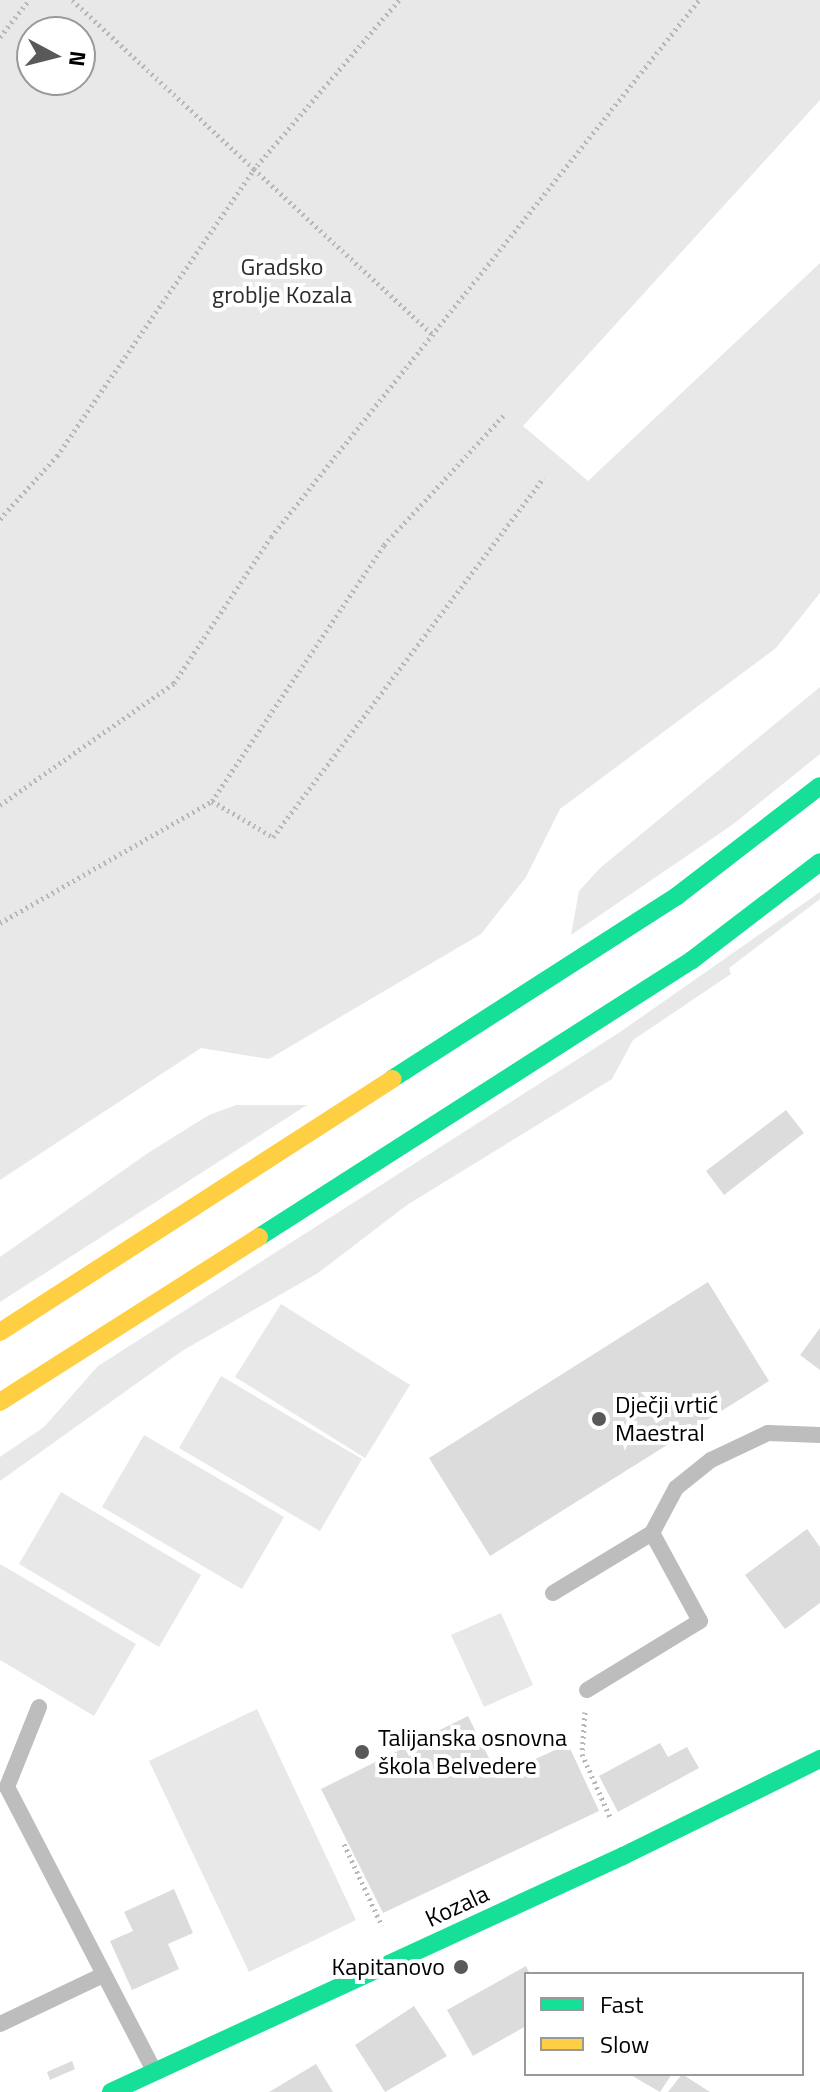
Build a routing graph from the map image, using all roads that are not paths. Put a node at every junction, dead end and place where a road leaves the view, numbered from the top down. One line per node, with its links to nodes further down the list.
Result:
1 (820, 786): 3 (main road)
2 (820, 862): 4 (main road)
3 (0, 1332)
4 (0, 1402)
5 (820, 1435): 6 (lane)
6 (652, 1533): 7 (lane); 8 (lane)
7 (553, 1593)
8 (587, 1690)
9 (39, 1707): 11 (lane)
10 (820, 1759): 14 (main road, Kozala)
11 (4, 1787): 12 (lane)
12 (103, 1975): 13 (lane); 14 (lane)
13 (0, 2024)
14 (155, 2073): 15 (main road, Kozala)
15 (111, 2092)

